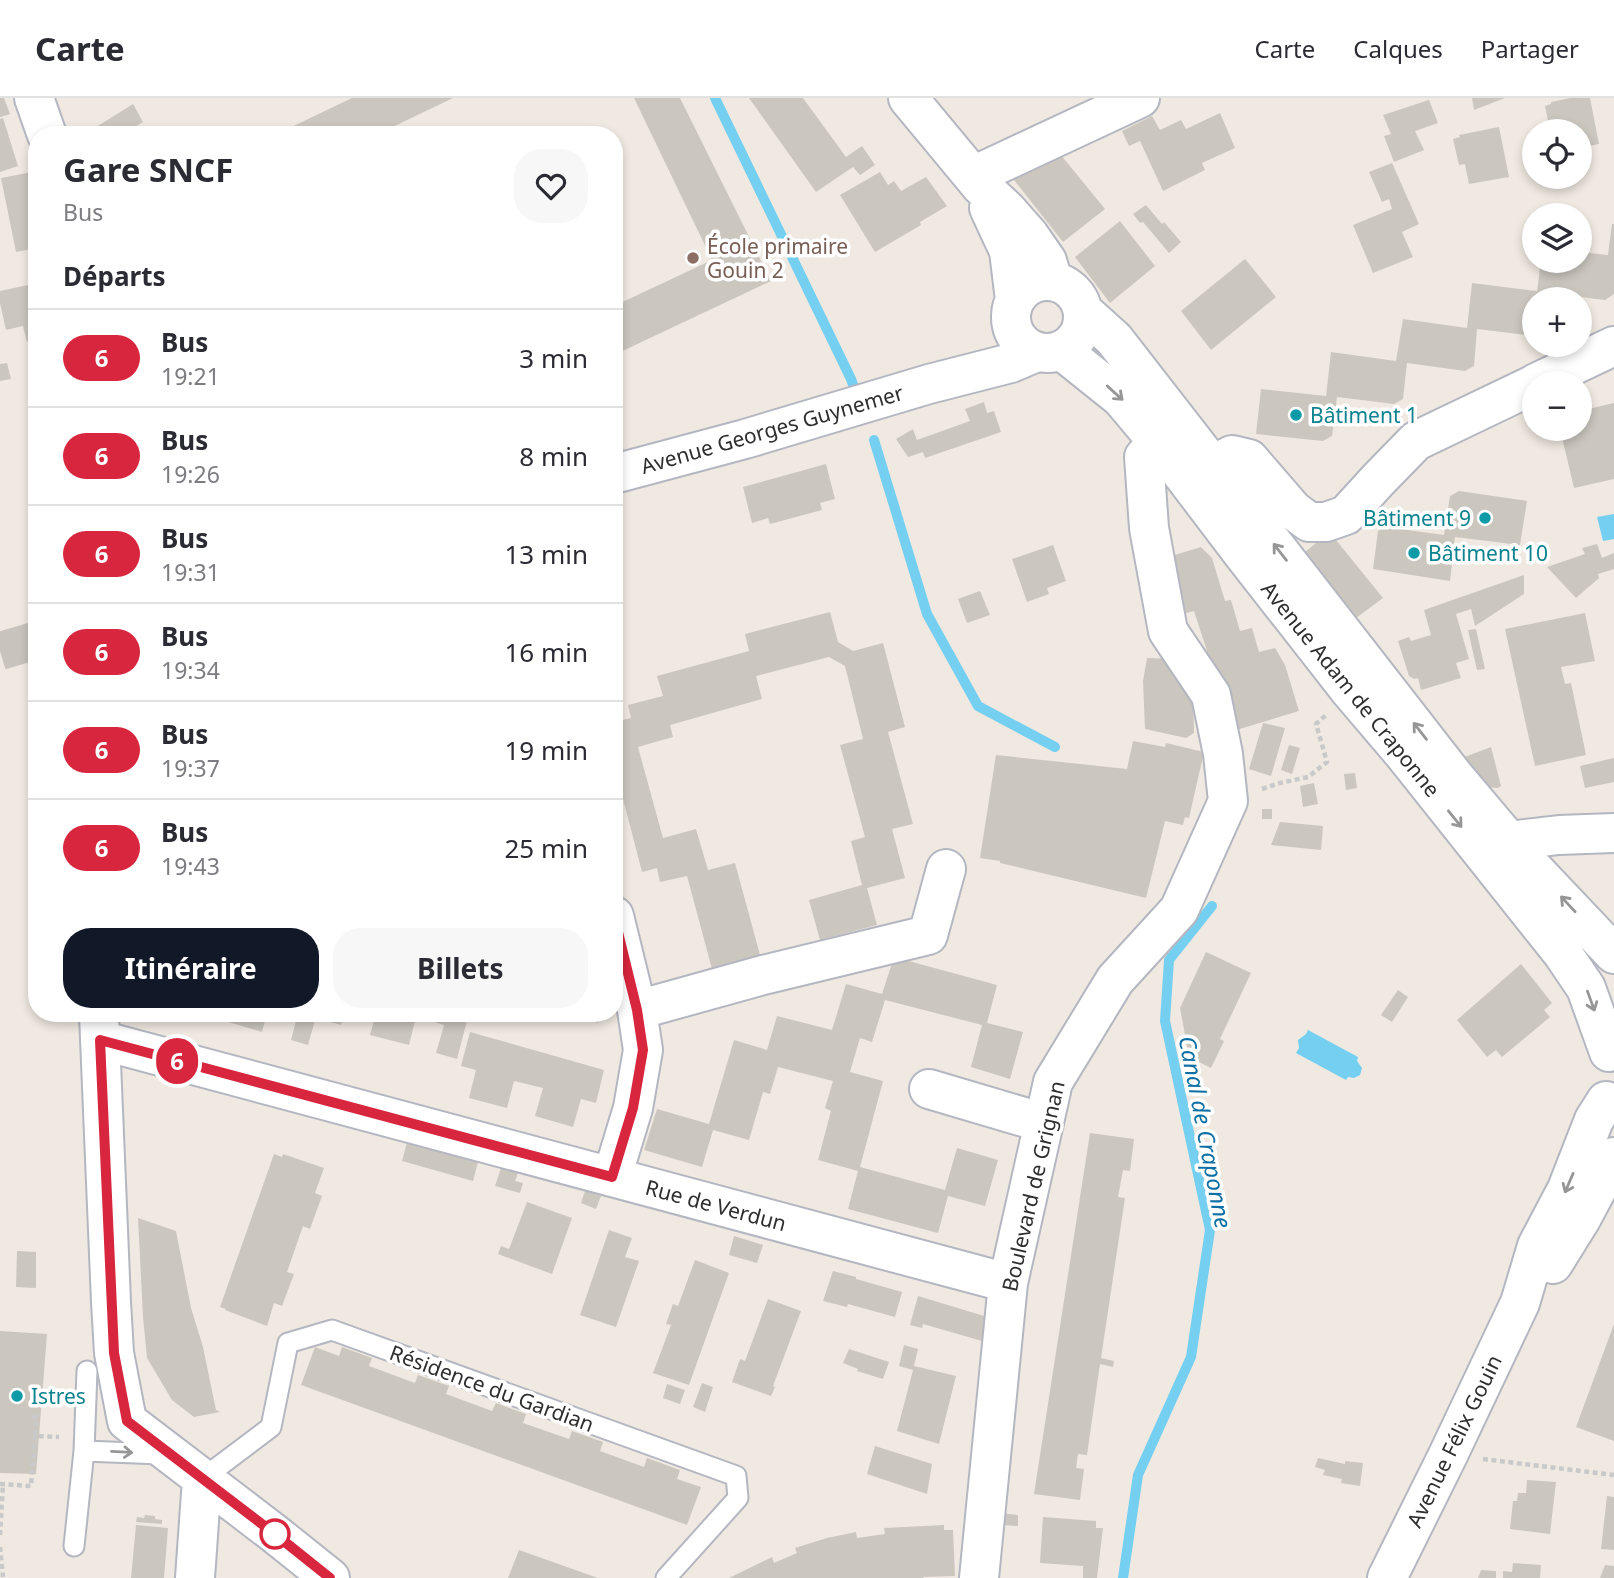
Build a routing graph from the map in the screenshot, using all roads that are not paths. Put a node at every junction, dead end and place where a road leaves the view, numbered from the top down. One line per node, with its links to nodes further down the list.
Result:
1 (34, 98): 4 (street)
2 (908, 98): 5 (street)
3 (1140, 98): 5 (street)
4 (44, 126)
5 (977, 181): 6 (street); 7 (street)
6 (1053, 281): 7 (street); 8 (street)
7 (1013, 307): 10 (street); 12 (street)
8 (1083, 311): 10 (street); 15 (street, Avenue Adam de Craponne)
9 (1614, 346): 11 (street)
10 (1049, 351): 12 (street); 14 (street, Avenue Adam de Craponne, one-way to 14)
11 (1562, 371)
12 (929, 384): 16 (street, Avenue Georges Guynemer)
13 (1522, 390): 15 (street)
14 (1158, 442): 24 (street, Avenue Adam de Craponne, one-way to 24); 27 (street, Boulevard de Grignan)
15 (1212, 466): 18 (street, Avenue Adam de Craponne, one-way to 15)
16 (623, 472)
17 (1614, 833): 18 (street)
18 (1508, 841): 21 (street, Avenue Adam de Craponne, one-way to 18)
19 (946, 869): 22 (street)
20 (623, 953): 22 (street)
21 (1614, 954)
22 (637, 1010): 29 (street)
23 (99, 1027): 29 (street, Rue de Verdun); 34 (street)
24 (1612, 1050): 26 (street)
25 (929, 1090): 27 (street)
26 (1610, 1106): 31 (street, Avenue Félix Gouin, one-way to 31)
27 (1044, 1123): 30 (street, Boulevard de Grignan)
28 (1614, 1157): 31 (street, Avenue Félix Gouin)
29 (612, 1177): 30 (street, Rue de Verdun)
30 (1008, 1283): 40 (street, Boulevard de Grignan)
31 (1520, 1303): 41 (street, Avenue Félix Gouin)
32 (87, 1371): 33 (lane)
33 (84, 1451): 34 (lane, one-way to 34); 36 (lane)
34 (170, 1454): 35 (street)
35 (202, 1479): 37 (street); 38 (street); 39 (lane, Résidence du Gardian)
36 (74, 1546)
37 (195, 1578)
38 (330, 1578)
39 (666, 1578)
40 (979, 1578)
41 (1387, 1578)

